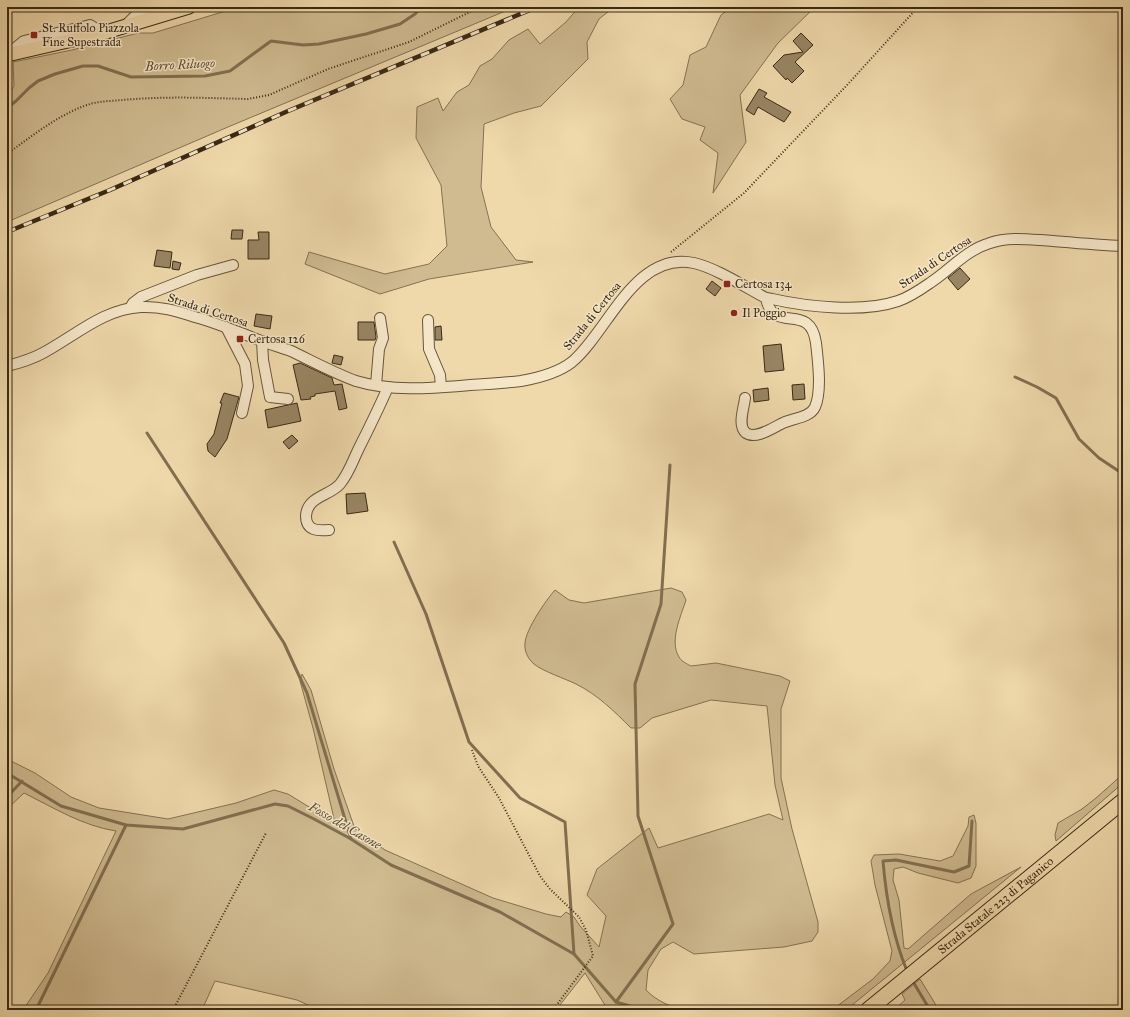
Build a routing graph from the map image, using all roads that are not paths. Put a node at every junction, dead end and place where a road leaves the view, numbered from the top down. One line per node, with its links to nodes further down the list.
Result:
1 (154, 7): 3 (street)
2 (189, 7): 3 (main road)
3 (124, 26): 4 (main road)
4 (7, 55)
5 (1123, 246): 7 (street, Strada di Certosa)
6 (233, 265): 8 (street)
7 (766, 298): 16 (street, Strada di Certosa); 17 (street)
8 (130, 308): 11 (street, Strada di Certosa); 13 (street, Strada di Certosa)
9 (380, 318): 14 (street)
10 (428, 320): 16 (street)
11 (226, 327): 12 (street, Strada di Certosa); 19 (street)
12 (262, 341): 14 (street, Strada di Certosa); 18 (street)
13 (7, 366)
14 (376, 385): 15 (street, Strada di Certosa)
15 (388, 387): 16 (street, Strada di Certosa); 20 (street)
16 (441, 387)
17 (745, 398)
18 (288, 400)
19 (242, 413)
20 (329, 530)
21 (1123, 801): 22 (highway, Strada Statale 223 di Paganico)
22 (868, 1010)

